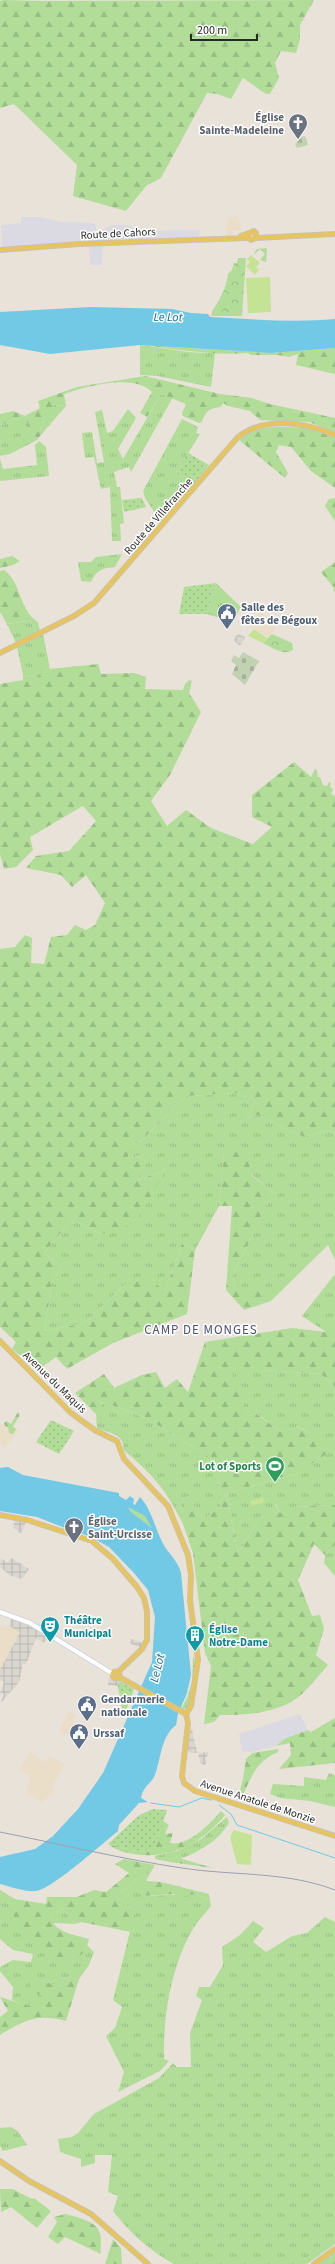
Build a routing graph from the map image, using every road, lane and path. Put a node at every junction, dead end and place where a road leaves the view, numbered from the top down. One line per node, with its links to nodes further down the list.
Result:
1 (335, 234): 3 (main road)
2 (248, 236): 3 (main road); 3 (main road); 4 (main road, Route de Cahors)
3 (256, 236)
4 (0, 250)
5 (335, 435): 6 (main road, Route de Villefranche)
6 (0, 653)
7 (0, 1341): 11 (main road, Avenue du Maquis)
8 (0, 1516): 10 (main road)
9 (0, 1612): 10 (main road)
10 (117, 1674): 11 (main road)
11 (186, 1714): 12 (main road, Avenue Anatole de Monzie)
12 (335, 1836)
13 (0, 2161): 15 (main road)
14 (335, 2249): 16 (main road)
15 (148, 2264)
16 (314, 2264)

